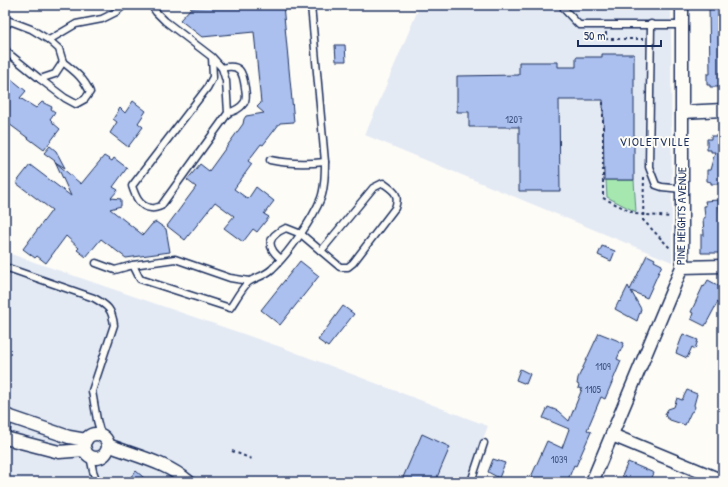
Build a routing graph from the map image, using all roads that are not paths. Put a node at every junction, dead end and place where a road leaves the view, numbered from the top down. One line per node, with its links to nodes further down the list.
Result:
1 (124, 5): 9 (lane)
2 (151, 5): 11 (lane)
3 (311, 5): 19 (lane)
4 (564, 5): 6 (lane)
5 (682, 5): 7 (street, PINE HEIGHTS AVENUE)
6 (651, 24): 7 (lane); 20 (lane)
7 (682, 25): 16 (street, PINE HEIGHTS AVENUE)
8 (5, 27): 9 (lane)
9 (49, 40): 12 (lane)
10 (5, 49): 14 (lane)
11 (212, 57): 13 (lane); 17 (lane)
12 (63, 62): 14 (lane); 14 (lane)
13 (222, 68): 17 (lane); 17 (lane)
14 (40, 79)
15 (723, 110): 16 (street)
16 (682, 112): 20 (street, PINE HEIGHTS AVENUE)
17 (228, 113)
18 (270, 160): 19 (lane)
19 (325, 162): 21 (lane)
20 (682, 189): 28 (street, PINE HEIGHTS AVENUE)
21 (300, 234): 22 (lane); 23 (lane); 23 (lane)
22 (321, 251): 22 (lane)
23 (281, 259): 29 (lane)
24 (96, 263): 25 (lane)
25 (133, 265): 29 (lane); 29 (lane)
26 (723, 266): 28 (street)
27 (5, 267): 33 (lane)
28 (682, 267): 31 (street, PINE HEIGHTS AVENUE)
29 (249, 281)
30 (7, 415): 32 (lane); 35 (street)
31 (612, 434): 36 (street); 40 (street, PINE HEIGHTS AVENUE)
32 (5, 439): 35 (street)
33 (105, 440): 35 (street); 35 (street); 38 (street)
34 (484, 443): 39 (lane)
35 (87, 449): 37 (lane)
36 (723, 481)
37 (97, 482)
38 (189, 482)
39 (471, 482)
40 (592, 482)

